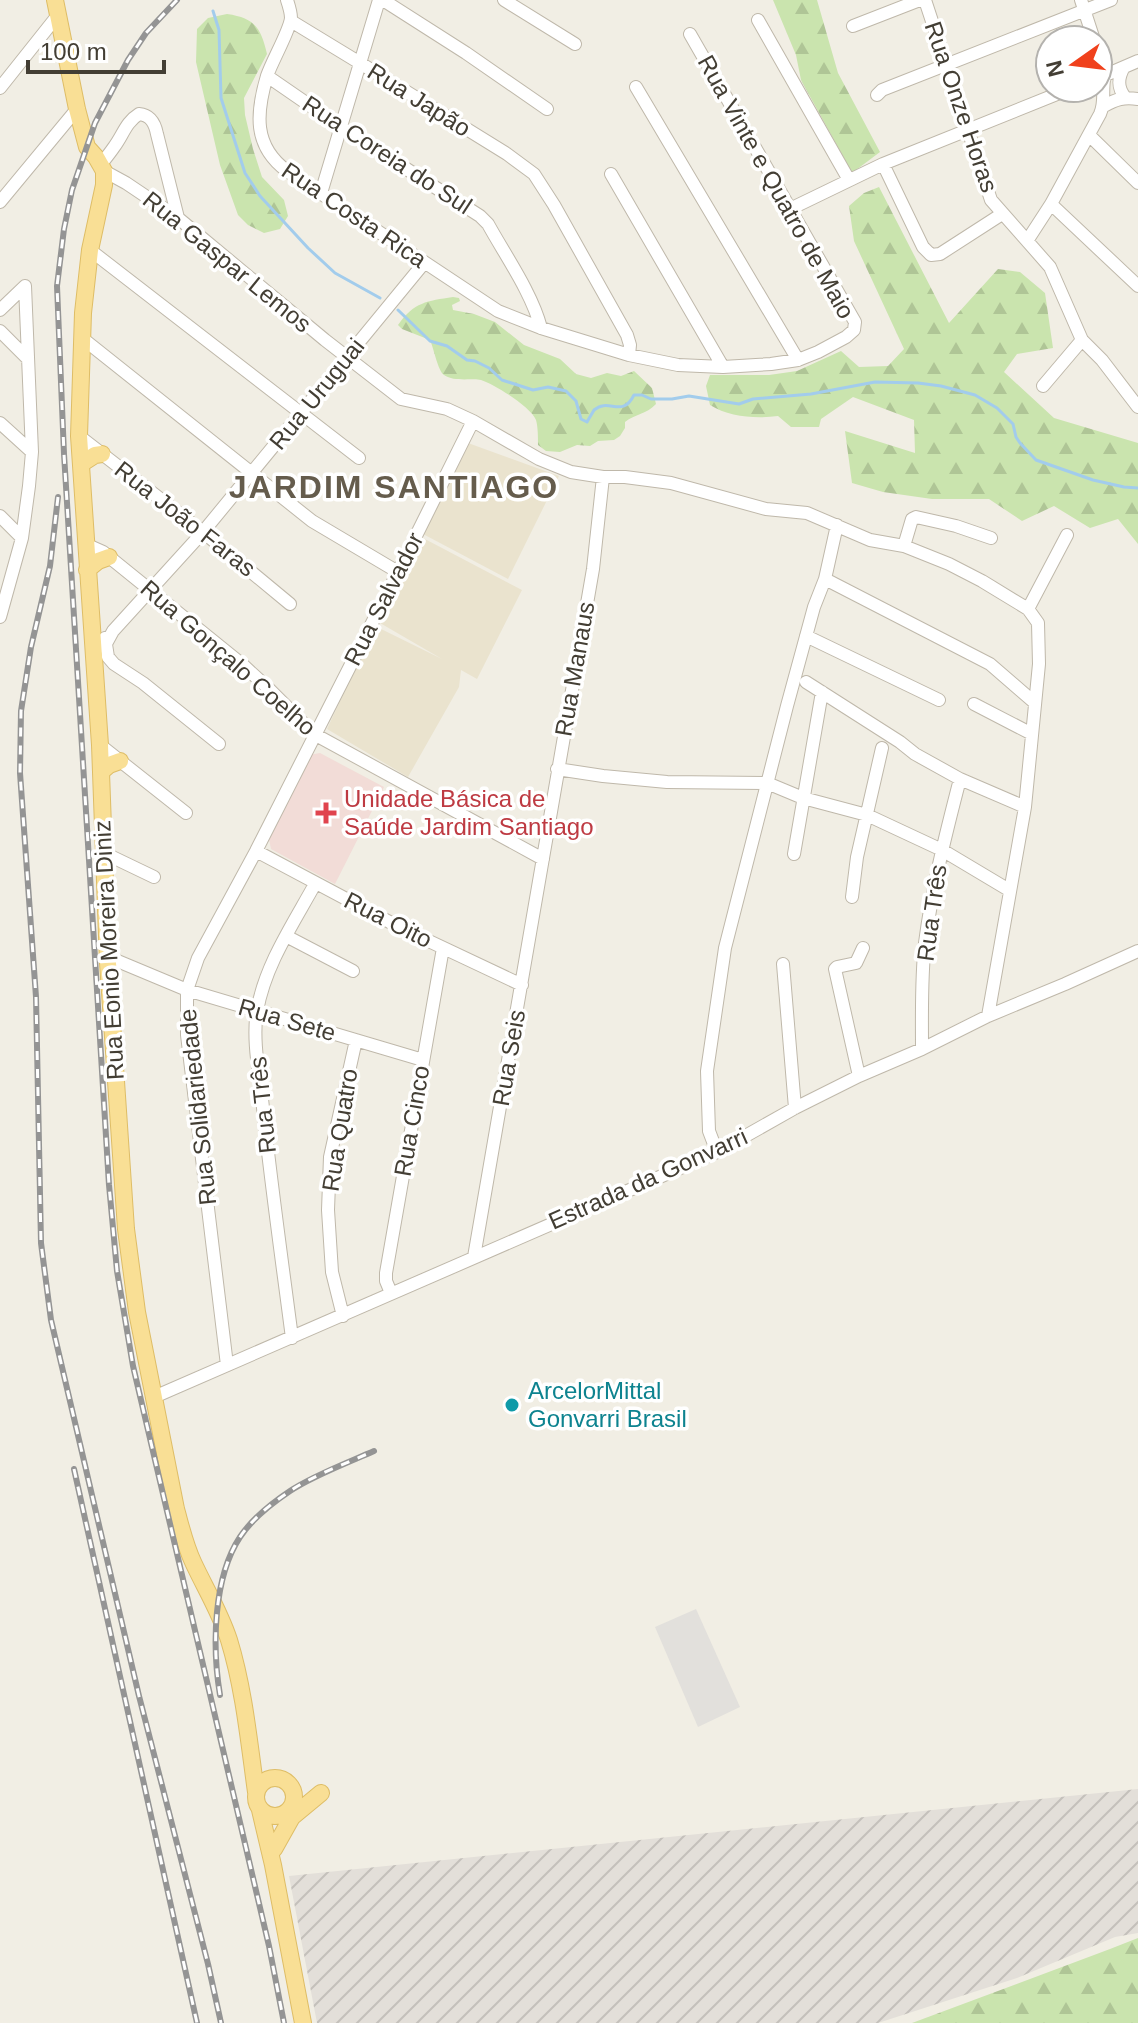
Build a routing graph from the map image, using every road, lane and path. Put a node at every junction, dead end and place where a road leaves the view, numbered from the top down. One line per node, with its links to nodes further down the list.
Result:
1 (287, 0): 9 (street)
2 (381, 0): 14 (street); 26 (street)
3 (504, 0): 12 (street)
4 (922, 0): 10 (street); 15 (street, Rua Onze Horas)
5 (1111, 0): 6 (street)
6 (1083, 5): 15 (street)
7 (56, 8): 20 (street); 25 (main road)
8 (758, 20): 33 (street)
9 (291, 21): 14 (street, Rua Japão); 18 (street, Rua Costa Rica)
10 (853, 26)
11 (690, 34): 38 (street, Rua Vinte e Quatro de Maio)
12 (575, 44)
13 (1138, 61): 16 (street)
14 (360, 63): 27 (street); 51 (street, Rua Japão)
15 (946, 65): 21 (street); 28 (street, Rua Onze Horas)
16 (1124, 67): 17 (street); 22 (street)
17 (1114, 71)
18 (267, 76): 27 (street, Rua Coreia do Sul); 35 (street, Rua Costa Rica)
19 (636, 87): 54 (street)
20 (0, 88)
21 (877, 95)
22 (1132, 98): 24 (street)
23 (1034, 103): 28 (street)
24 (1104, 106): 29 (street)
25 (77, 109): 31 (main road); 36 (street)
26 (547, 109)
27 (341, 127): 35 (street); 46 (street, Rua Coreia do Sul)
28 (967, 129): 30 (street); 39 (street, Rua Onze Horas)
29 (1090, 136): 34 (street); 37 (street)
30 (883, 164): 33 (street); 39 (street)
31 (102, 168): 40 (street, Rua Gaspar Lemos); 40 (street); 42 (main road, Rua Eonio Moreira Diniz)
32 (611, 174): 55 (street)
33 (849, 180): 38 (street)
34 (1138, 183)
35 (321, 193): 43 (street, Rua Costa Rica)
36 (0, 202)
37 (1051, 204): 41 (street); 44 (street)
38 (790, 209): 48 (street, Rua Vinte e Quatro de Maio)
39 (1002, 214): 41 (street, Rua Onze Horas)
40 (178, 218): 52 (street, Rua Gaspar Lemos)
41 (1027, 241): 50 (street, Rua Onze Horas)
42 (90, 250): 49 (main road, Rua Eonio Moreira Diniz); 58 (street)
43 (424, 263): 46 (street, Rua Costa Rica); 52 (street, Rua Uruguai)
44 (1138, 286)
45 (0, 310): 53 (street)
46 (541, 328): 51 (street, Rua Costa Rica)
47 (0, 331): 53 (street)
48 (846, 337): 54 (street, Rua Costa Rica)
49 (82, 338): 61 (main road, Rua Eonio Moreira Diniz); 66 (street)
50 (1082, 340): 56 (street); 57 (street, Rua Onze Horas)
51 (629, 355): 55 (street, Rua Costa Rica)
52 (347, 357): 58 (street, Rua Uruguai); 59 (street, Rua Gaspar Lemos)
53 (28, 359): 62 (street)
54 (798, 360): 55 (street, Rua Costa Rica)
55 (723, 367)
56 (1043, 386)
57 (1138, 407)
58 (301, 414): 64 (street); 66 (street, Rua Uruguai)
59 (473, 421): 67 (street, Rua Gaspar Lemos); 78 (street, Rua Salvador)
60 (1, 427): 62 (street)
61 (79, 436): 63 (street, Rua João Faras); 65 (main road, Rua Eonio Moreira Diniz)
62 (32, 452): 72 (street)
63 (102, 454): 65 (main road); 70 (street, Rua João Faras)
64 (359, 458)
65 (81, 464): 74 (main road, Rua Eonio Moreira Diniz)
66 (251, 473): 70 (street, Rua Uruguai); 78 (street)
67 (603, 477): 69 (street, Rua Gaspar Lemos); 98 (street, Rua Manaus)
68 (0, 516): 72 (street)
69 (837, 525): 75 (street, Rua Gaspar Lemos); 79 (street)
70 (203, 532): 80 (street, Rua Uruguai); 81 (street, Rua João Faras)
71 (1067, 535): 82 (street)
72 (22, 538): 83 (street)
73 (991, 538): 75 (street)
74 (85, 544): 76 (street, Rua Gonçalo Coelho); 77 (main road, Rua Eonio Moreira Diniz)
75 (904, 546): 82 (street, Rua Gaspar Lemos)
76 (109, 557): 77 (main road); 80 (street, Rua Gonçalo Coelho)
77 (87, 570): 84 (main road, Rua Eonio Moreira Diniz)
78 (398, 572): 92 (street, Rua Salvador)
79 (825, 579): 85 (street); 90 (street)
80 (152, 590): 84 (street, Rua Uruguai); 92 (street, Rua Gonçalo Coelho)
81 (290, 604)
82 (1028, 609): 90 (street)
83 (0, 612)
84 (104, 633): 86 (main road, Rua Eonio Moreira Diniz); 86 (street)
85 (806, 636): 89 (street); 101 (street)
86 (105, 664): 94 (street); 95 (main road, Rua Eonio Moreira Diniz)
87 (806, 682): 88 (street)
88 (822, 692): 100 (street); 102 (street)
89 (939, 700)
90 (1035, 703): 93 (street)
91 (974, 704): 93 (street)
92 (314, 734): 107 (street, Rua Solidariedade); 110 (street, Rua Gonçalo Coelho)
93 (1032, 734): 103 (street)
94 (219, 744)
95 (100, 745): 97 (street); 99 (main road, Rua Eonio Moreira Diniz)
96 (882, 748): 105 (street)
97 (120, 761): 99 (main road); 104 (street)
98 (557, 769): 101 (street); 110 (street, Rua Manaus)
99 (101, 772): 108 (main road, Rua Eonio Moreira Diniz)
100 (960, 779): 103 (street); 106 (street, Rua Três)
101 (767, 783): 102 (street); 131 (street)
102 (803, 798): 105 (street); 109 (street)
103 (1025, 807): 113 (street)
104 (186, 813)
105 (867, 815): 106 (street); 114 (street)
106 (942, 850): 113 (street); 127 (street, Rua Três)
107 (256, 851): 112 (street, Rua Oito); 123 (street, Rua Solidariedade)
108 (104, 853): 111 (street); 119 (main road, Rua Eonio Moreira Diniz)
109 (794, 854)
110 (543, 859): 122 (street, Rua Seis)
111 (154, 877)
112 (315, 884): 115 (street, Rua Três); 116 (street, Rua Oito)
113 (1009, 890): 125 (street)
114 (852, 897)
115 (286, 936): 121 (street); 124 (street, Rua Três)
116 (443, 948): 122 (street, Rua Oito); 128 (street, Rua Cinco)
117 (863, 948): 129 (street)
118 (1138, 951): 125 (street, Estrada da Gonvarri)
119 (108, 957): 123 (street, Rua Sete); 137 (main road, Rua Eonio Moreira Diniz)
120 (783, 964): 130 (street)
121 (353, 971)
122 (522, 985): 132 (street, Rua Seis)
123 (187, 990): 124 (street, Rua Sete); 136 (street, Rua Solidariedade)
124 (257, 1012): 126 (street, Rua Sete); 135 (street, Rua Três)
125 (988, 1016): 127 (street, Estrada da Gonvarri)
126 (356, 1040): 128 (street, Rua Sete); 134 (street, Rua Quatro)
127 (922, 1049): 129 (street, Estrada da Gonvarri)
128 (423, 1060): 133 (street, Rua Cinco)
129 (859, 1076): 130 (street, Estrada da Gonvarri)
130 (795, 1108): 131 (street, Estrada da Gonvarri)
131 (717, 1152): 132 (street, Estrada da Gonvarri)
132 (474, 1257): 133 (street, Estrada da Gonvarri)
133 (391, 1293): 134 (street, Estrada da Gonvarri)
134 (343, 1316): 135 (street, Estrada da Gonvarri)
135 (292, 1338): 136 (street, Estrada da Gonvarri)
136 (227, 1365): 137 (street, Estrada da Gonvarri)
137 (154, 1397): 138 (main road, Rua Eonio Moreira Diniz)
138 (249, 1743): 139 (main road, Rua Eonio Moreira Diniz); 140 (main road, Rua Eonio Moreira Diniz)
139 (277, 1778): 140 (main road); 143 (main road)
140 (256, 1792): 142 (main road)
141 (321, 1793): 144 (main road)
142 (260, 1810): 143 (main road); 144 (main road)
143 (285, 1813): 144 (main road)
144 (274, 1857): 145 (main road)
145 (303, 2023)

